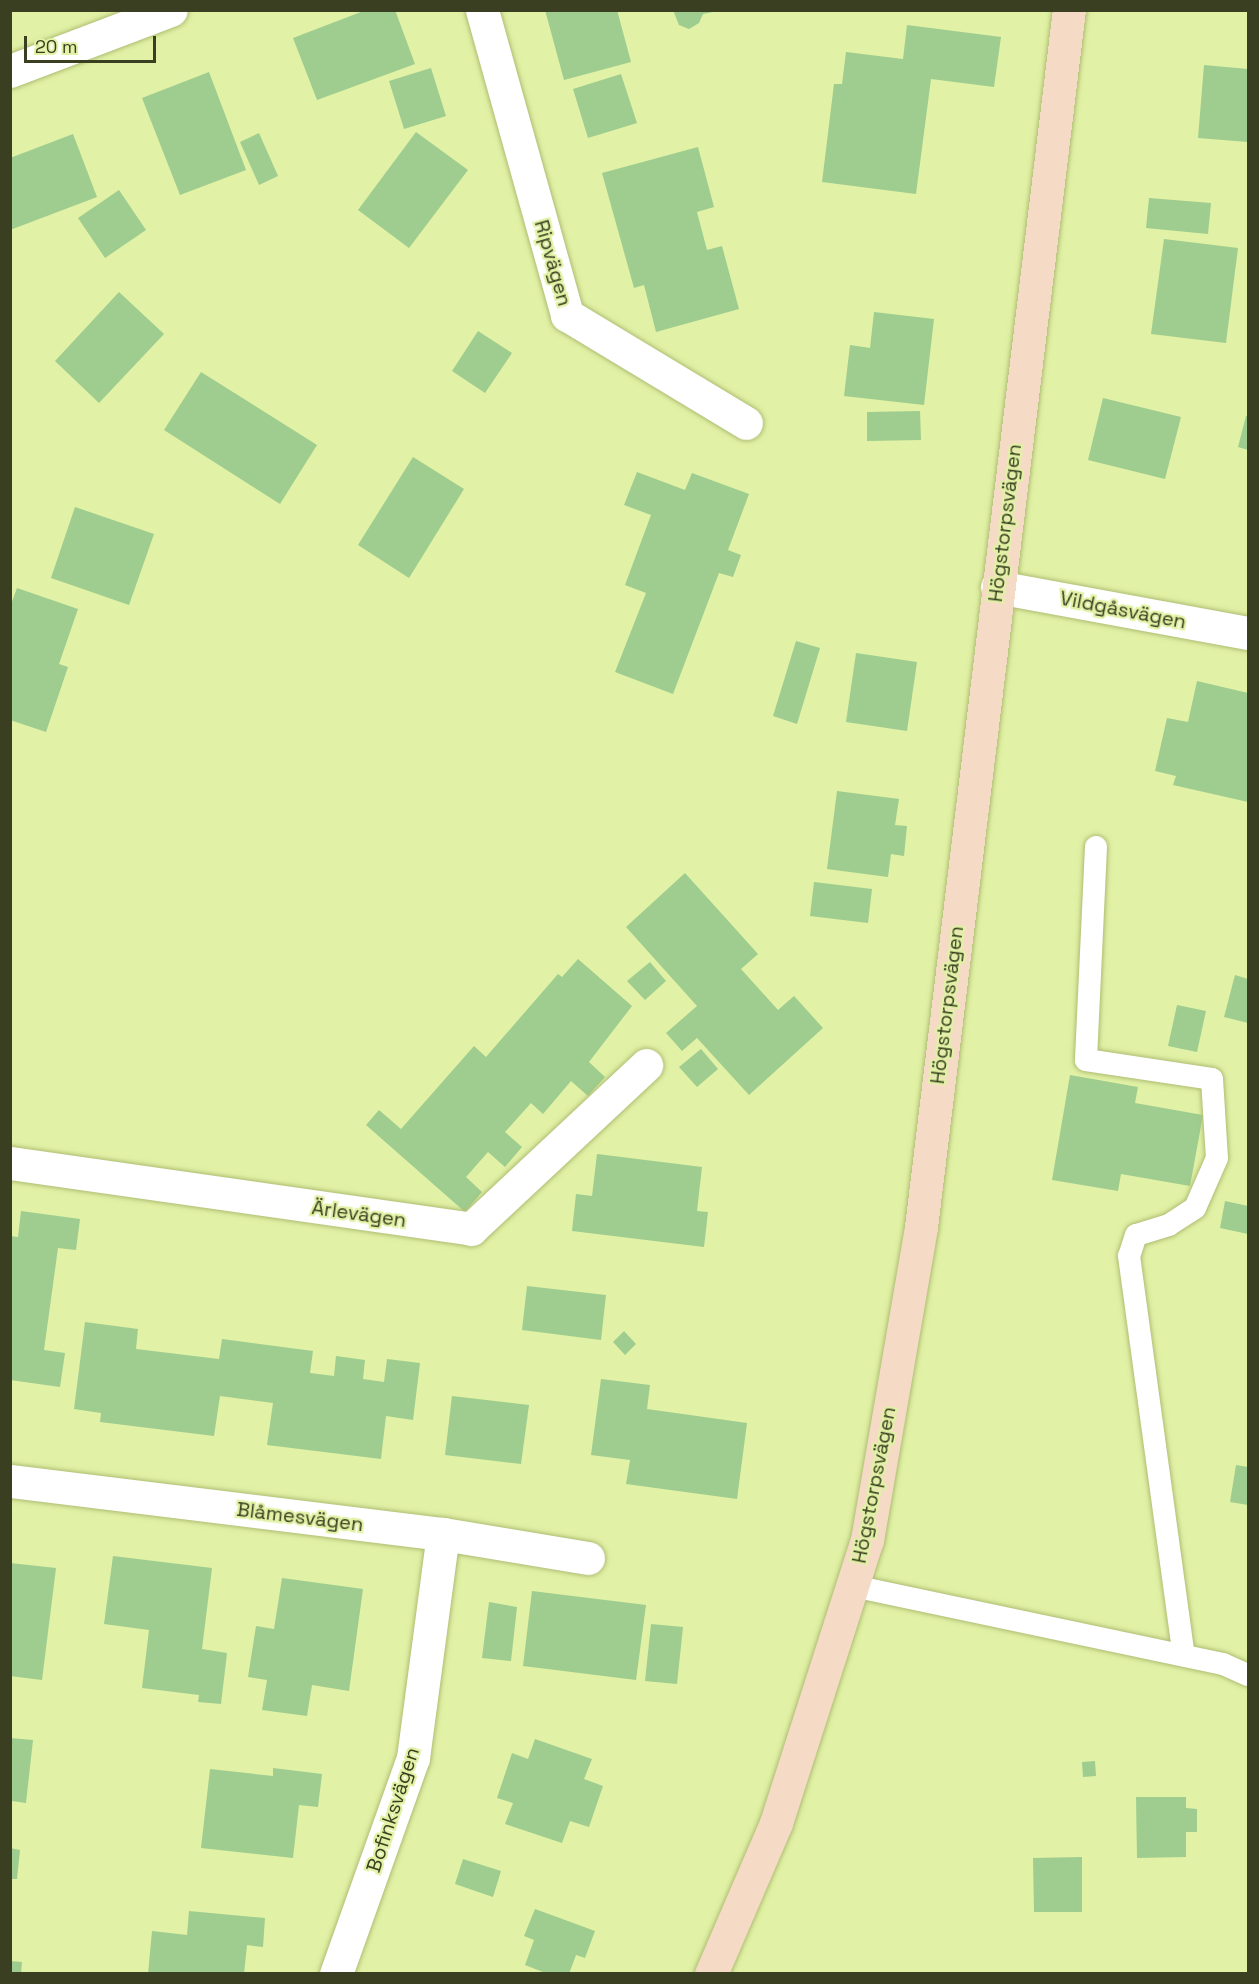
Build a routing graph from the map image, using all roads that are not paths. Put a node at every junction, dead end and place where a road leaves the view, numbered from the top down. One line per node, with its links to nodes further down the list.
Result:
1 (171, 10): 4 (street)
2 (482, 10): 5 (street, Ripvägen)
3 (1069, 10): 6 (street, Högstorpsvägen)
4 (10, 70)
5 (746, 423)
6 (997, 588): 7 (street, Vildgåsvägen); 14 (street, Högstorpsvägen)
7 (1248, 633)
8 (1096, 847): 15 (lane)
9 (646, 1065): 10 (street, Ärlevägen)
10 (10, 1163)
11 (10, 1481): 12 (street, Blåmesvägen)
12 (443, 1534): 13 (street, Blåmesvägen); 17 (street, Bofinksvägen)
13 (588, 1558)
14 (853, 1586): 15 (lane); 18 (street, Högstorpsvägen)
15 (1184, 1655): 16 (lane)
16 (1248, 1675)
17 (336, 1974)
18 (711, 1974)

